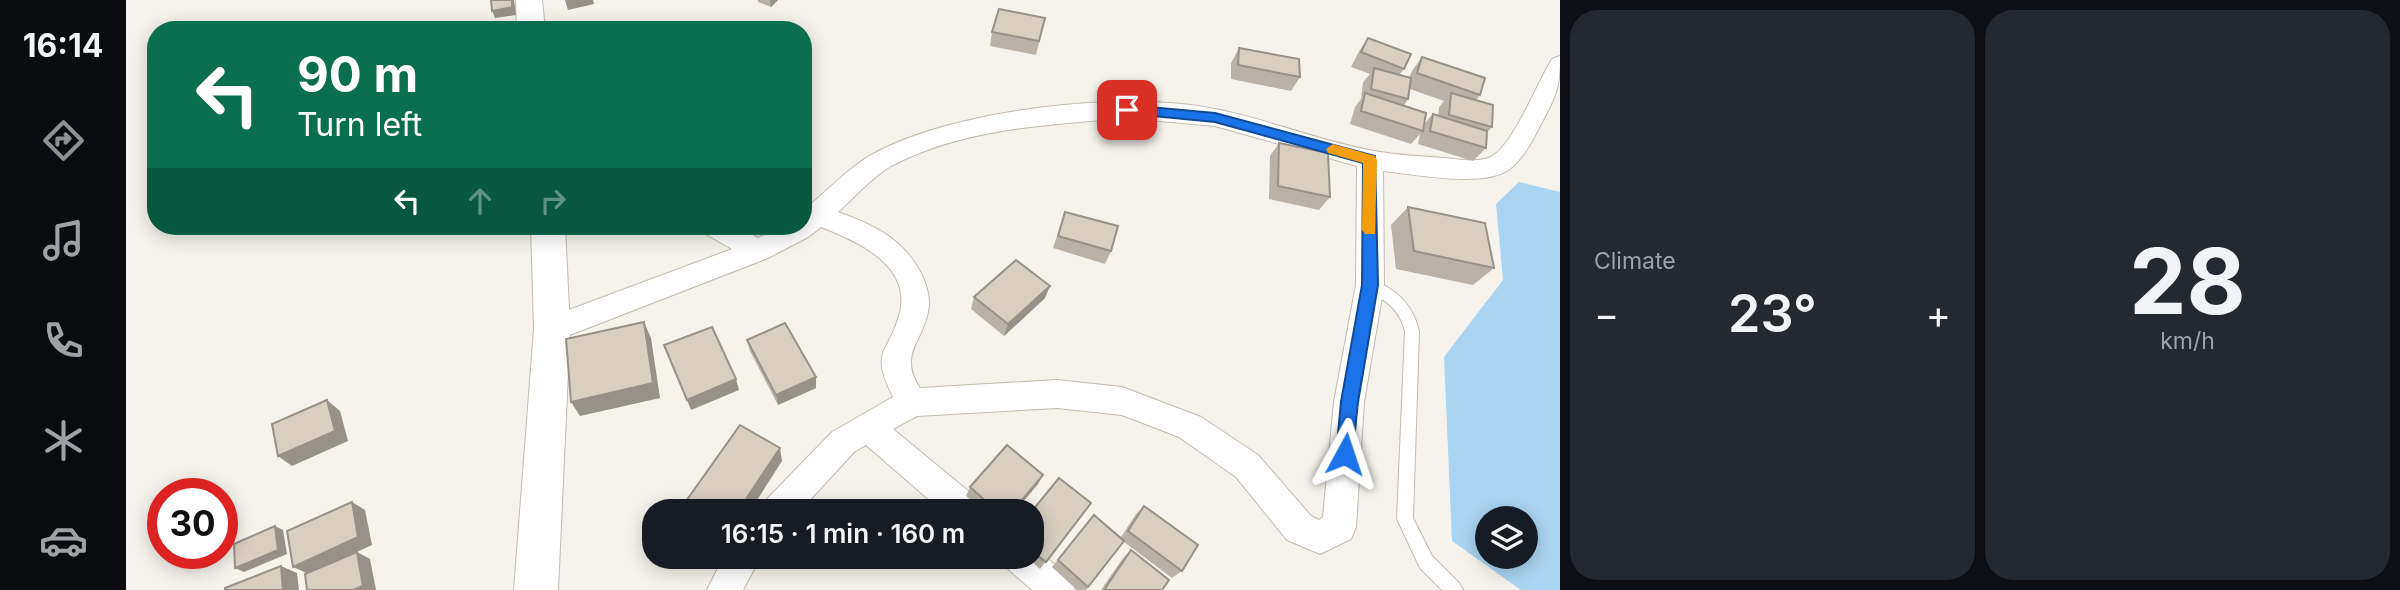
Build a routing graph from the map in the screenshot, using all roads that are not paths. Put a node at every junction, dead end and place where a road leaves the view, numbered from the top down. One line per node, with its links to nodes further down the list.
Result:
1 (529, 0): 2 (street)
2 (530, 21)
3 (1560, 64): 4 (street)
4 (1370, 160): 5 (street); 11 (street)
5 (818, 215): 6 (street); 13 (street)
6 (812, 220)
7 (548, 235): 12 (street)
8 (730, 235): 10 (street)
9 (789, 235): 10 (street)
10 (758, 250): 12 (street)
11 (1370, 285): 13 (street); 22 (lane)
12 (552, 329): 19 (street)
13 (913, 402): 14 (street)
14 (869, 426): 15 (street); 16 (street)
15 (789, 499)
16 (953, 499)
17 (736, 569): 20 (street)
18 (1034, 569): 21 (street)
19 (536, 590)
20 (724, 590)
21 (1058, 590)
22 (1454, 590)

